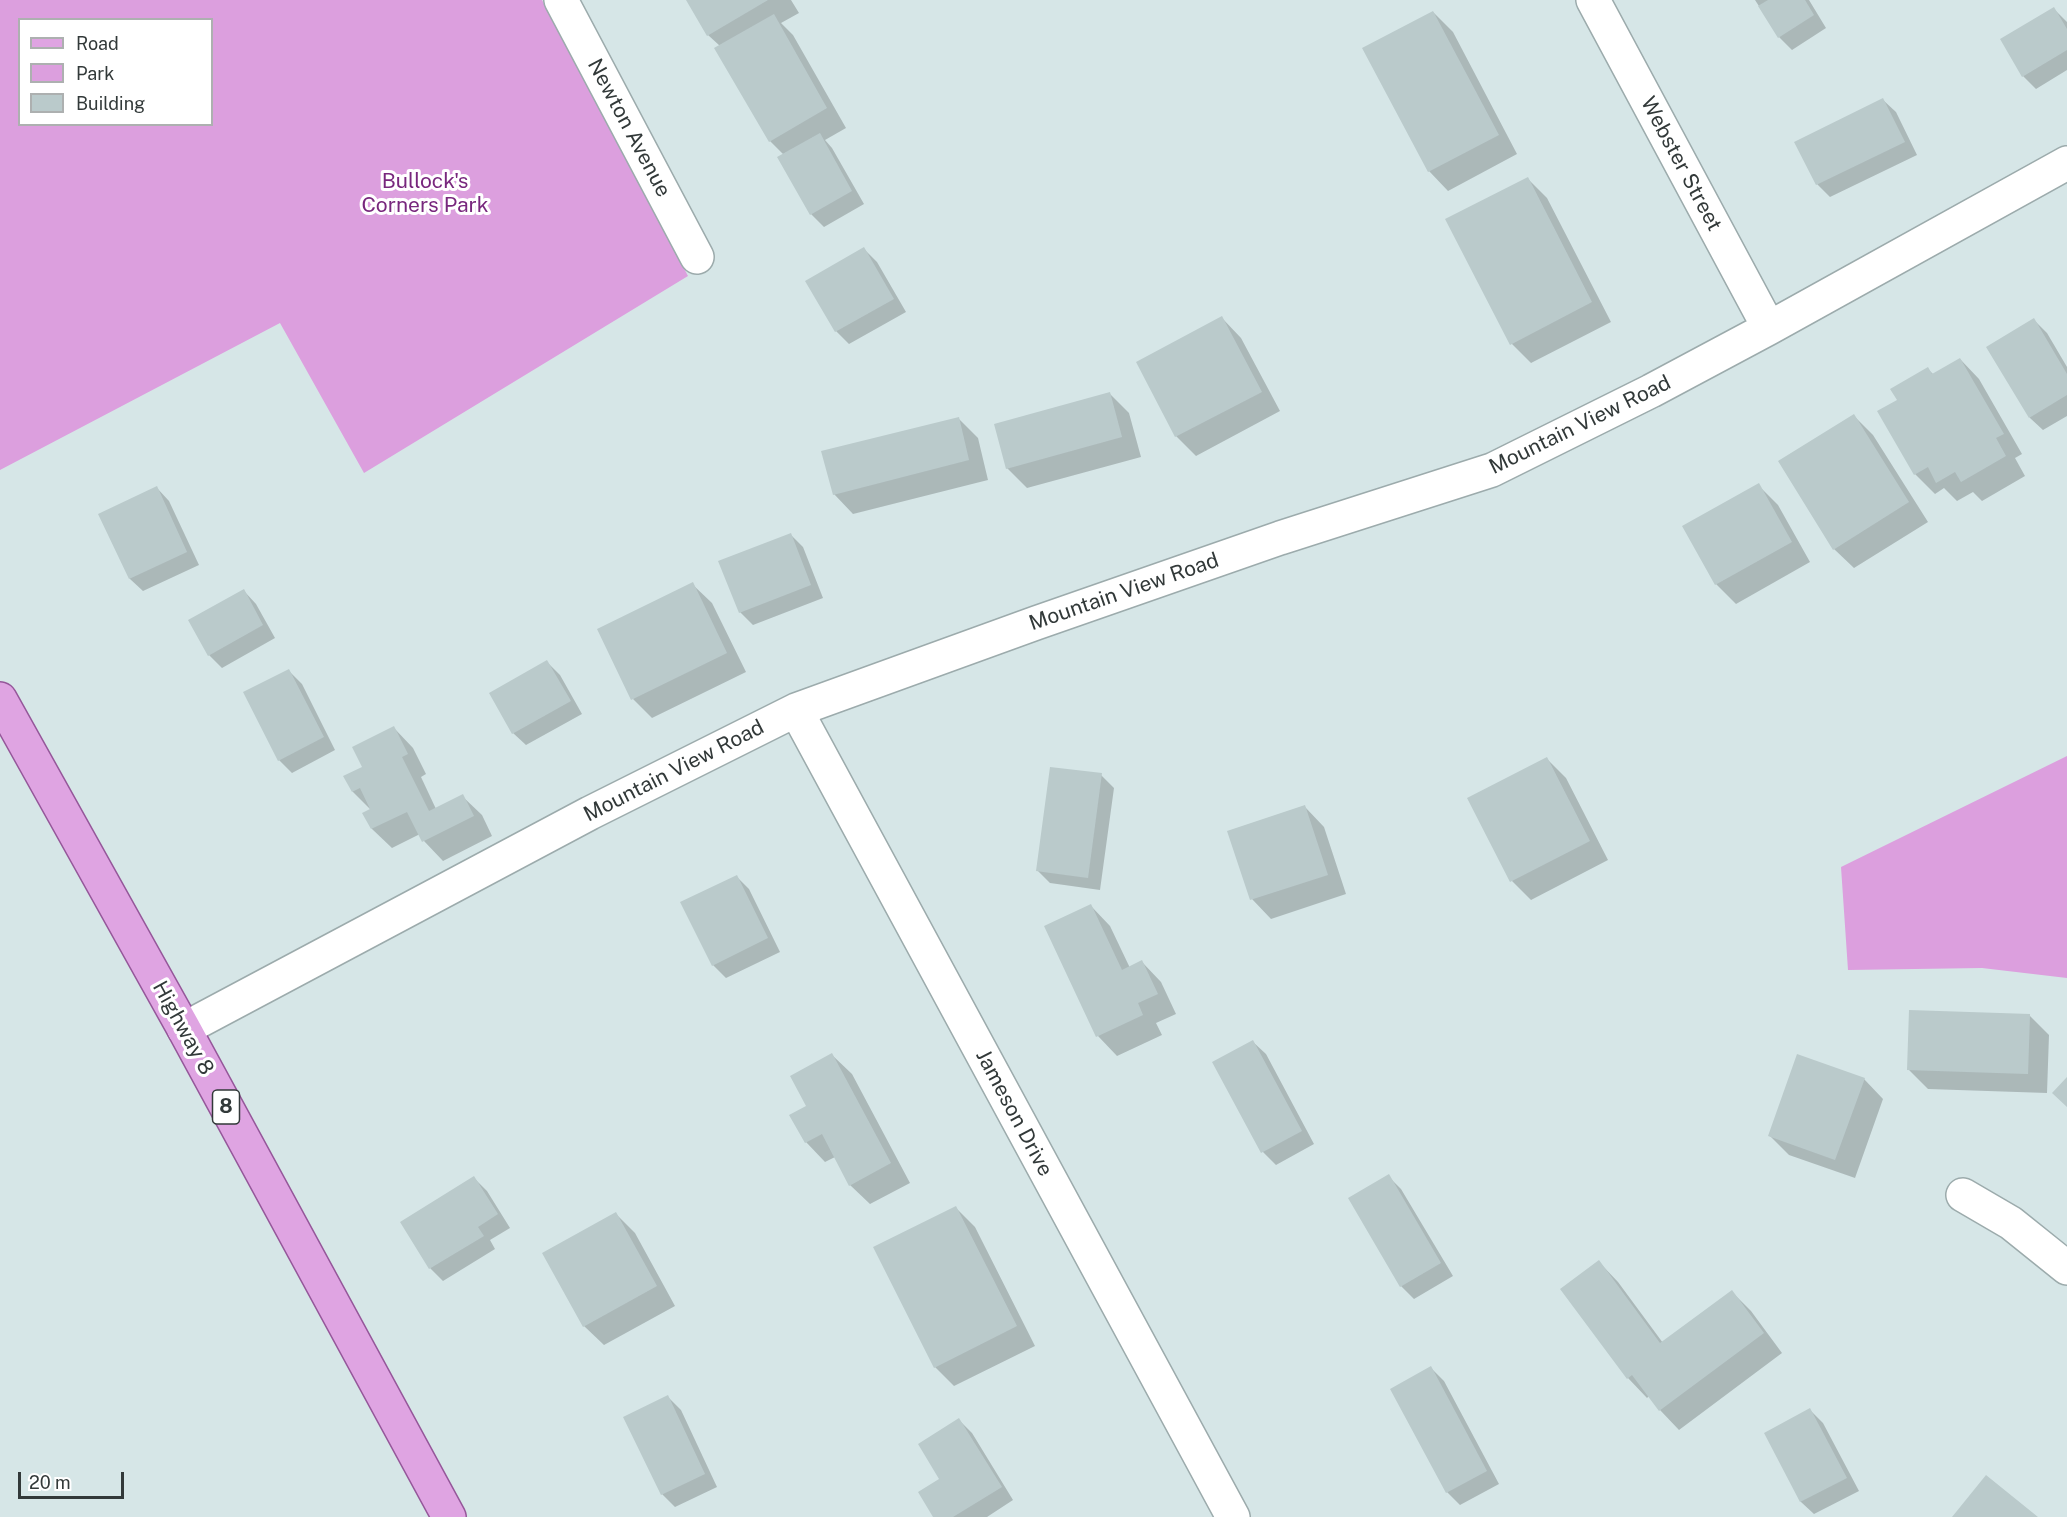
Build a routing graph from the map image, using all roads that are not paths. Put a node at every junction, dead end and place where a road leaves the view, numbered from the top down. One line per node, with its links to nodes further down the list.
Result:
1 (561, 0): 4 (street, Newton Avenue)
2 (1593, 0): 5 (street, Webster Street)
3 (2067, 163): 5 (street, Mountain View Road)
4 (697, 257)
5 (1769, 328): 7 (street, Mountain View Road)
6 (0, 699): 8 (main road, Highway 8 / 8)
7 (796, 710): 8 (street, Mountain View Road); 12 (street, Jameson Drive)
8 (184, 1029): 11 (main road, Highway 8 / 8)
9 (1963, 1195): 10 (street)
10 (2067, 1268)
11 (449, 1517)
12 (1233, 1517)

